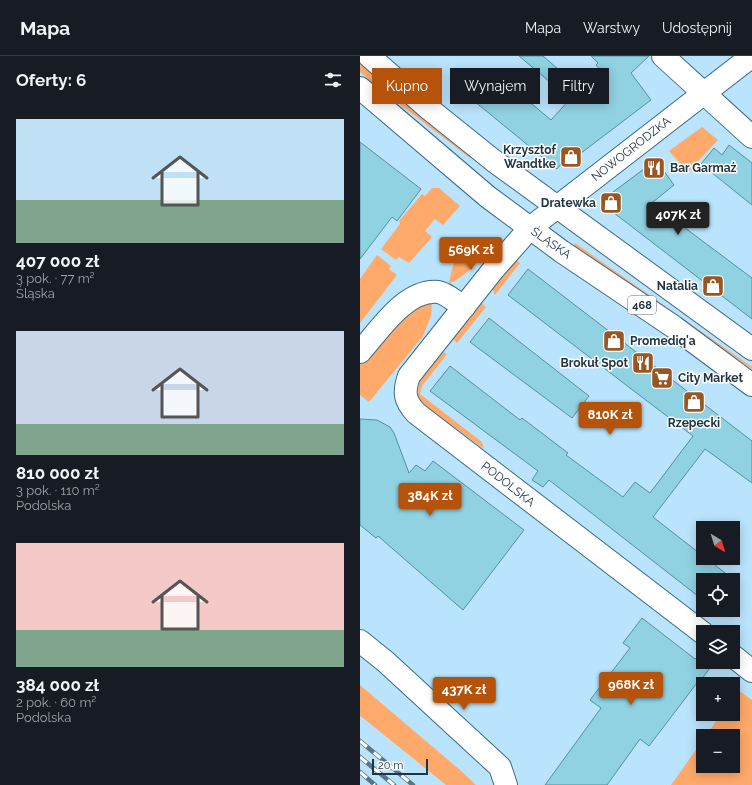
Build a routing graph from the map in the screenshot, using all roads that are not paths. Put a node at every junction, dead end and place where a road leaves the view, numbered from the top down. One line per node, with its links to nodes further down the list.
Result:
1 (369, 56): 7 (street, 468)
2 (663, 56): 5 (street)
3 (752, 56): 5 (street, NOWOGRODZKA)
4 (360, 88): 8 (street, ŚLĄSKA / 468)
5 (704, 93): 6 (street); 7 (street, NOWOGRODZKA)
6 (752, 136)
7 (556, 207): 8 (street, NOWOGRODZKA); 10 (street, 468)
8 (530, 228): 9 (street, PODOLSKA); 12 (street, ŚLĄSKA / 468)
9 (464, 307): 11 (street); 13 (street, PODOLSKA)
10 (752, 349)
11 (360, 352)
12 (752, 385)
13 (696, 628)
14 (360, 641): 17 (street)
15 (740, 662): 16 (street)
16 (752, 671)
17 (506, 785)

